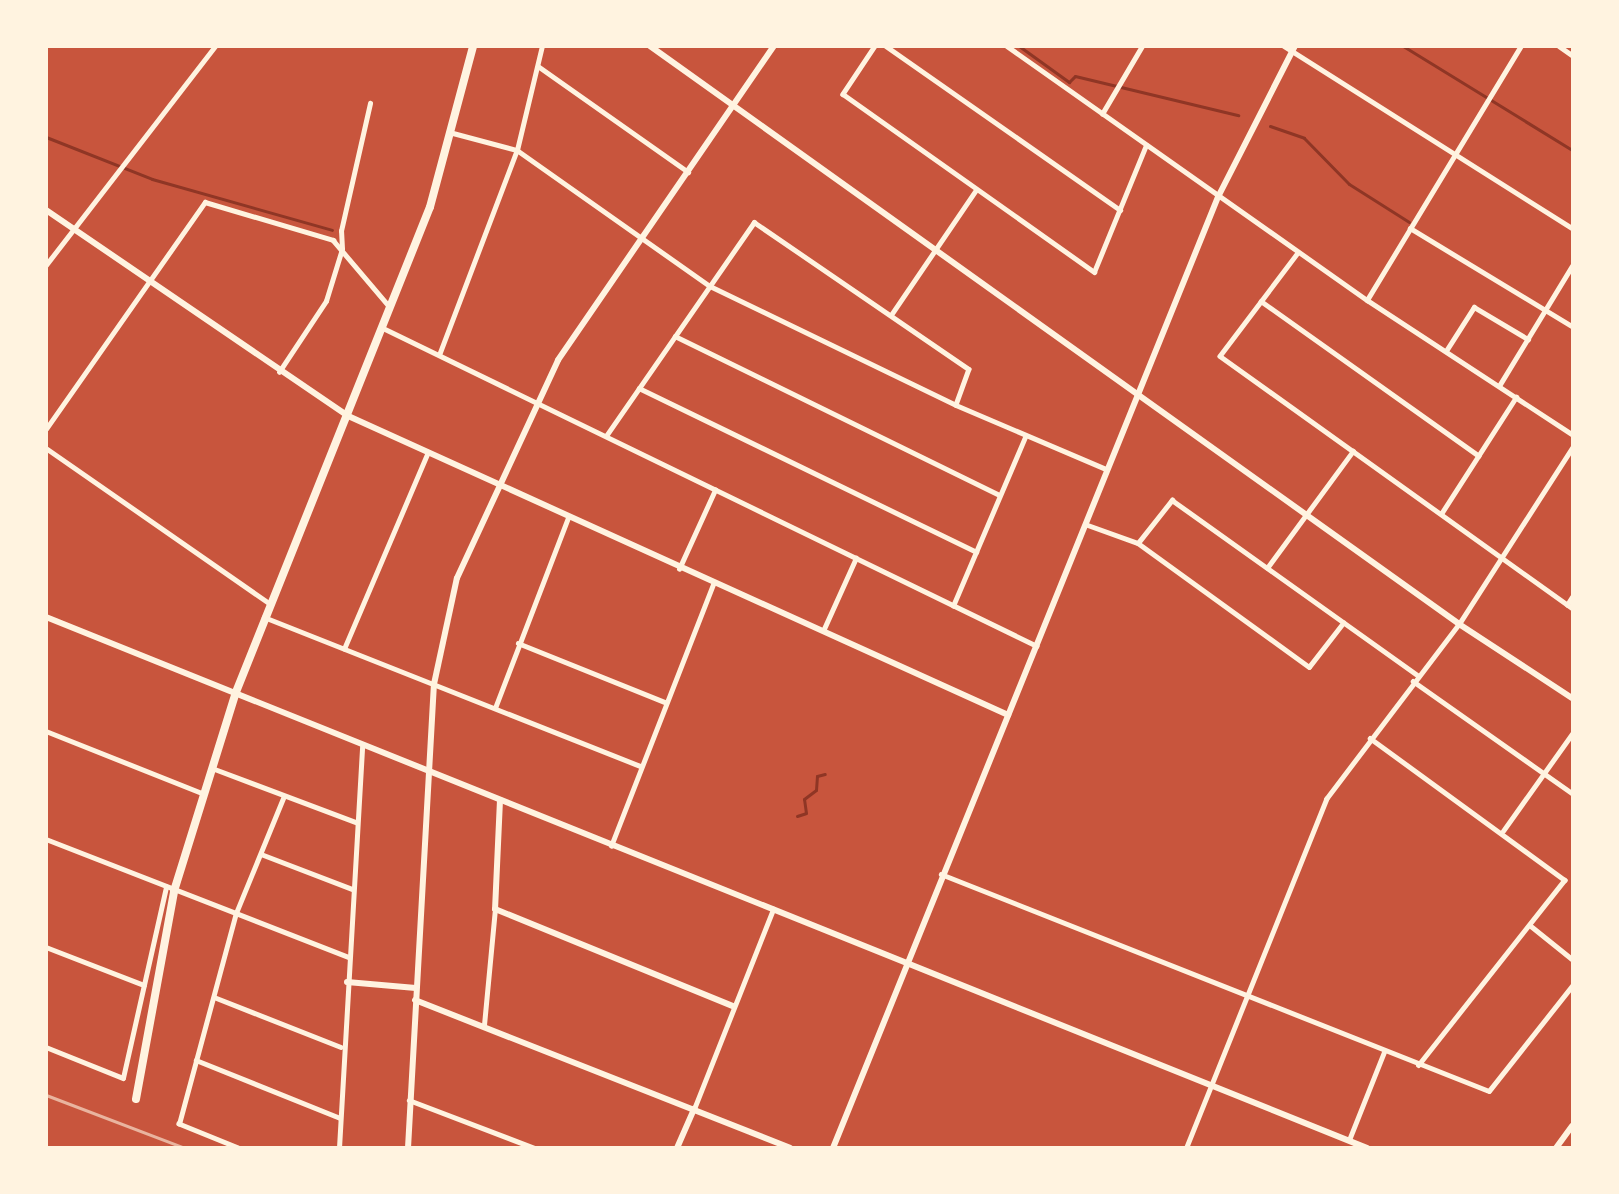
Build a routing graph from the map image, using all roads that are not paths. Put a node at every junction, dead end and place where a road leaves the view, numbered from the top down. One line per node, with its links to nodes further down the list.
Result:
1 (215, 46): 28 (street)
2 (473, 46): 19 (main road)
3 (542, 46): 15 (street)
4 (650, 46): 17 (street)
5 (875, 46): 24 (street)
6 (886, 46): 27 (street)
7 (1006, 46): 18 (street)
8 (1142, 46): 18 (street)
9 (1284, 46): 13 (street)
10 (1521, 46): 22 (street)
11 (1559, 46): 14 (street)
12 (773, 47): 17 (street)
13 (1293, 49): 22 (street); 25 (street)
14 (1572, 55)
15 (538, 66): 21 (street); 23 (street)
16 (370, 103): 32 (street)
17 (734, 106): 23 (street); 33 (street)
18 (1102, 114): 20 (street)
19 (453, 133): 21 (street); 41 (main road)
20 (1146, 146): 25 (street); 27 (street)
21 (517, 150): 31 (street); 49 (street)
22 (1455, 155): 29 (street); 30 (street)
23 (689, 172): 31 (street)
24 (976, 190): 27 (street); 33 (street)
25 (1218, 197): 34 (street); 53 (street)
26 (46, 210): 28 (street)
27 (1120, 210)
28 (75, 228): 35 (street); 37 (street)
29 (1410, 228): 39 (street); 42 (street)
30 (1572, 228)
31 (642, 238): 38 (street); 55 (street)
32 (342, 249): 37 (street); 41 (street); 50 (street)
33 (935, 249): 43 (street); 53 (street)
34 (1298, 252): 39 (street); 40 (street)
35 (46, 265)
36 (1572, 266): 42 (street)
37 (149, 281): 50 (street); 58 (street)
38 (710, 286): 43 (street); 46 (street); 56 (street)
39 (1367, 300): 48 (street)
40 (1261, 301): 64 (street); 66 (street)
41 (389, 306): 45 (main road)
42 (1546, 310): 44 (street); 47 (street)
43 (891, 315): 56 (street)
44 (1572, 326)
45 (381, 327): 49 (street); 57 (main road)
46 (675, 336): 52 (street); 70 (street)
47 (1528, 339): 48 (street); 51 (street)
48 (1446, 351): 51 (street)
49 (439, 355): 55 (street)
50 (279, 372): 57 (street)
51 (1499, 386): 54 (street)
52 (639, 388): 60 (street); 76 (street)
53 (1136, 393): 67 (street); 71 (street)
54 (1516, 397): 59 (street); 66 (street)
55 (534, 402): 60 (street); 68 (street)
56 (956, 405): 61 (street)
57 (346, 415): 65 (street); 83 (main road)
58 (46, 429)
59 (1572, 434)
60 (606, 436): 69 (street)
61 (1025, 437): 67 (street); 70 (street)
62 (46, 448): 83 (street)
63 (1572, 448): 78 (street)
64 (1353, 451): 71 (street); 72 (street)
65 (428, 452): 68 (street); 94 (street)
66 (1479, 456): 72 (street)
67 (1106, 469): 74 (street)
68 (497, 486): 73 (street); 97 (street)
69 (715, 490): 77 (street); 80 (street)
70 (999, 495): 76 (street)
71 (1307, 514): 79 (street); 90 (street)
72 (1440, 514): 78 (street)
73 (568, 518): 80 (street); 92 (street)
74 (1084, 524): 75 (street); 93 (street)
75 (1138, 543): 79 (street); 89 (street)
76 (976, 552): 85 (street)
77 (856, 558): 85 (street); 91 (street)
78 (1502, 558): 84 (street); 90 (street)
79 (1267, 568): 89 (street)
80 (679, 569): 81 (street)
81 (713, 584): 91 (street); 100 (street)
82 (1572, 597): 84 (street)
83 (269, 603): 88 (main road)
84 (1567, 605): 86 (street)
85 (953, 606): 93 (street)
86 (1572, 608)
87 (46, 617): 98 (street)
88 (264, 617): 94 (street); 98 (main road)
89 (1343, 623): 95 (street)
90 (1459, 624): 95 (street); 99 (street)
91 (823, 631): 102 (street)
92 (518, 643): 100 (street); 101 (street)
93 (1036, 646): 102 (street)
94 (344, 649): 97 (street)
95 (1417, 675): 96 (street)
96 (1413, 681): 105 (street); 110 (street)
97 (434, 684): 101 (street); 109 (street)
98 (236, 692): 106 (street); 108 (main road)
99 (1572, 698)
100 (665, 702): 107 (street)
101 (495, 708): 107 (street)
102 (1008, 715): 120 (street)
103 (46, 731): 112 (street)
104 (1572, 734): 110 (street)
105 (1370, 738): 116 (street); 135 (street)
106 (362, 746): 109 (street); 115 (street)
107 (640, 766): 118 (street)
108 (212, 768): 112 (main road); 113 (street)
109 (428, 771): 114 (street); 134 (street)
110 (1544, 773): 111 (street); 116 (street)
111 (1572, 793)
112 (204, 794): 121 (main road)
113 (284, 796): 115 (street); 119 (street)
114 (500, 800): 118 (street); 123 (street)
115 (356, 822): 122 (street)
116 (1503, 831): 126 (street)
117 (46, 839): 121 (street)
118 (611, 846): 124 (street)
119 (261, 854): 122 (street); 125 (street)
120 (941, 874): 130 (street); 135 (street)
121 (170, 889): 125 (street); 132 (street); 146 (main road)
122 (352, 889): 128 (street)
123 (495, 909): 138 (street); 139 (street)
124 (773, 909): 130 (street); 138 (street)
125 (236, 913): 128 (street); 136 (street)
126 (1531, 926): 129 (street); 144 (street)
127 (46, 947): 132 (street)
128 (348, 957): 131 (street)
129 (1572, 959)
130 (905, 963): 145 (street); 158 (street)
131 (347, 982): 134 (street); 141 (street)
132 (144, 985): 140 (street)
133 (1572, 986): 144 (street)
134 (416, 988): 137 (street)
135 (1246, 993): 142 (street); 145 (street)
136 (214, 997): 141 (street); 143 (street)
137 (415, 1000): 139 (street); 147 (street)
138 (733, 1006): 148 (street)
139 (484, 1025): 148 (street)
140 (46, 1047)
141 (341, 1047): 149 (street)
142 (1384, 1052): 144 (street); 151 (street)
143 (196, 1060): 149 (street); 152 (street)
144 (1419, 1065)
145 (1212, 1085): 151 (street); 159 (street)
146 (136, 1099)
147 (409, 1100): 154 (street); 155 (street)
148 (694, 1109): 156 (street); 157 (street)
149 (340, 1118): 153 (street)
150 (1572, 1126): 161 (street)
151 (1349, 1140): 160 (street)
152 (238, 1148)
153 (339, 1148)
154 (408, 1148)
155 (536, 1148)
156 (677, 1148)
157 (790, 1148)
158 (833, 1148)
159 (1186, 1148)
160 (1367, 1148)
161 (1556, 1148)

